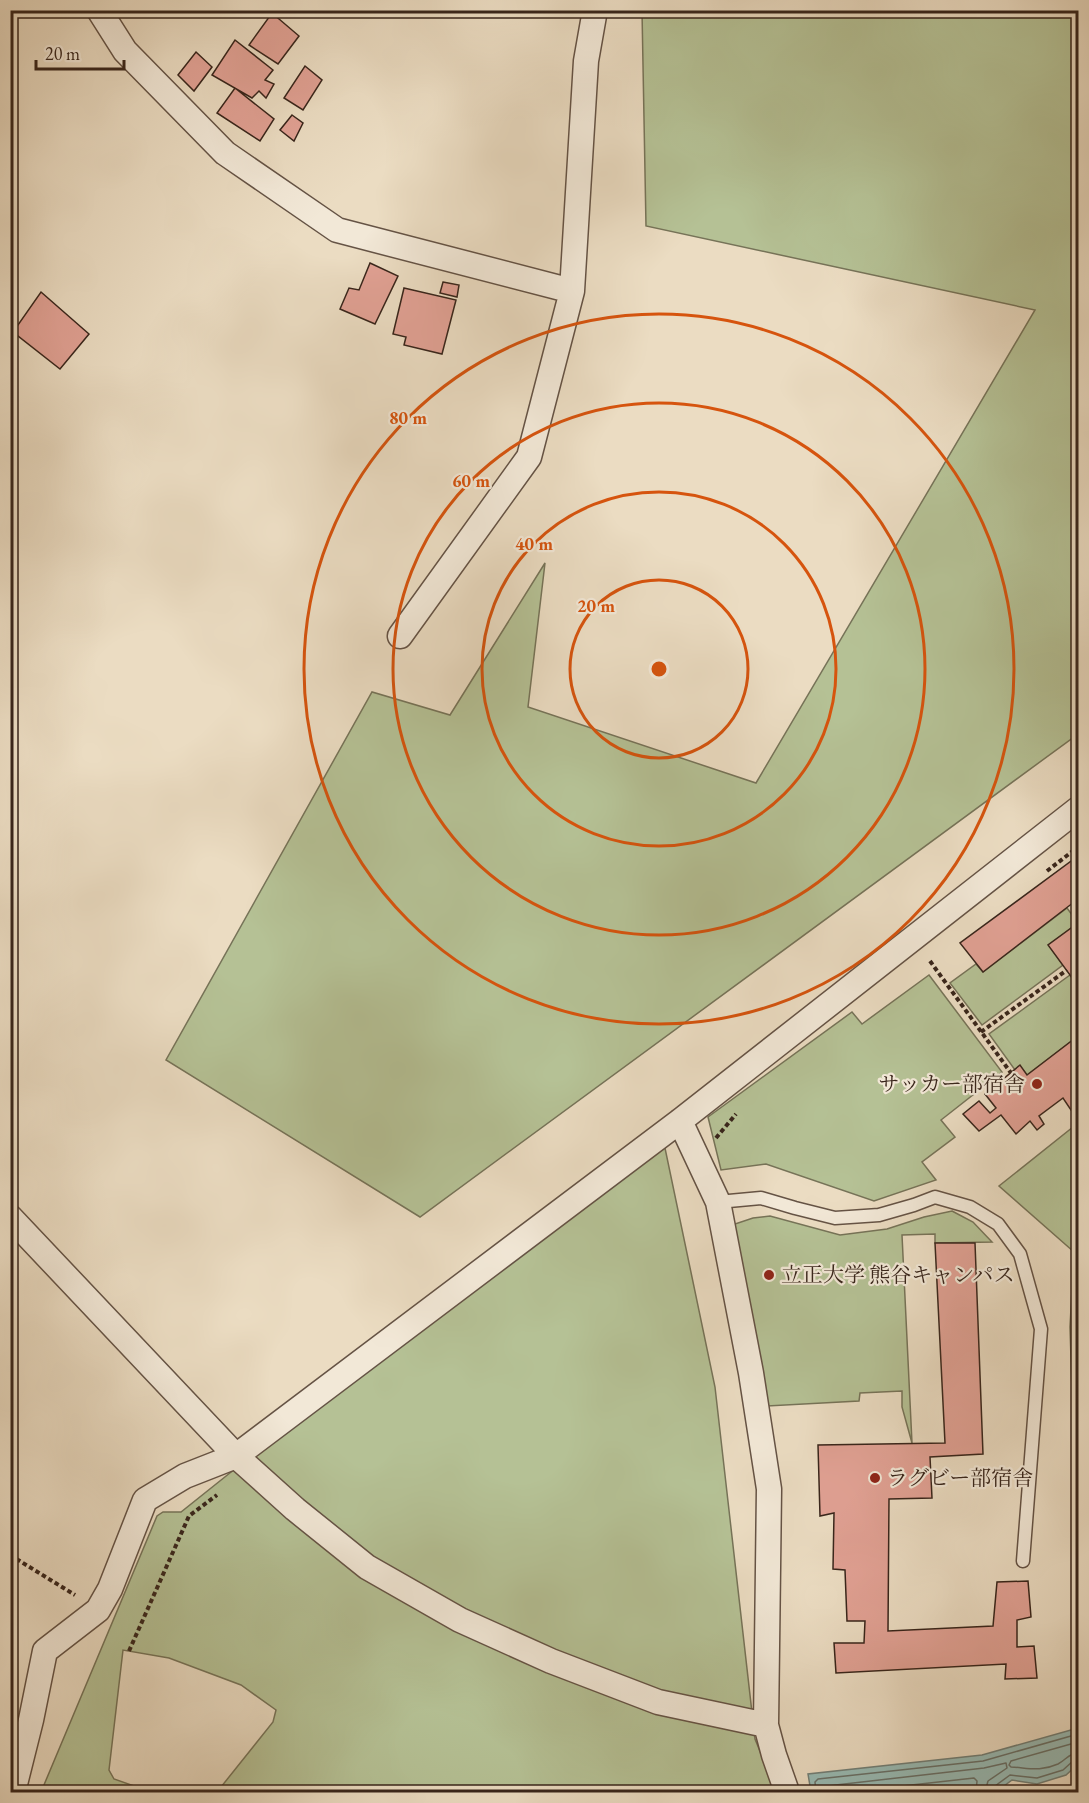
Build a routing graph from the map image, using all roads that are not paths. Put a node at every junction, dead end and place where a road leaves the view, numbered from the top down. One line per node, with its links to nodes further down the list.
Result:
1 (99, 10): 3 (street)
2 (595, 10): 3 (street)
3 (572, 291): 4 (street)
4 (400, 636)
5 (1078, 808): 6 (street)
6 (680, 1121): 7 (street); 9 (street)
7 (718, 1202): 10 (lane); 11 (street)
8 (10, 1217): 9 (street)
9 (243, 1462): 11 (street); 12 (street)
10 (1023, 1561)
11 (766, 1725): 13 (street)
12 (13, 1792)
13 (787, 1792)

